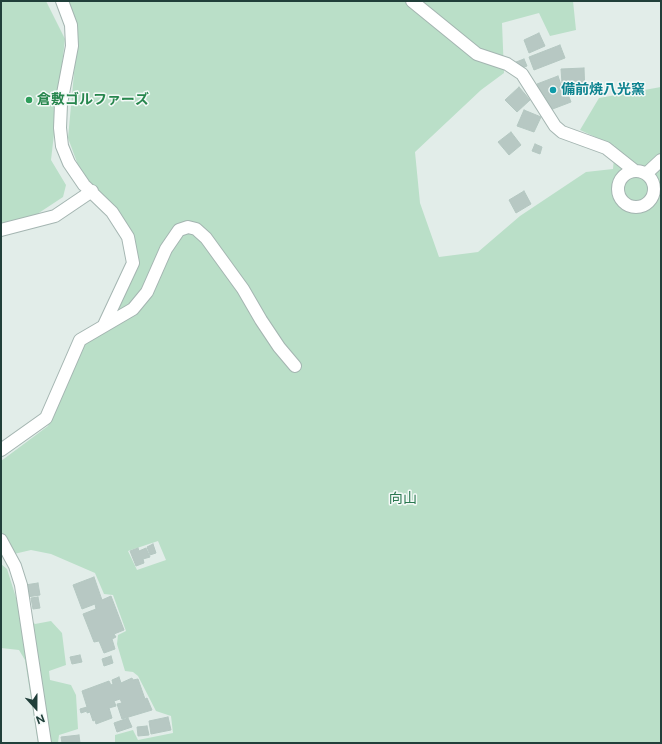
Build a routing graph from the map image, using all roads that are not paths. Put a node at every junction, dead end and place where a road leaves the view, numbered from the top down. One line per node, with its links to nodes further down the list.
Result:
1 (62, 1): 6 (street)
2 (412, 1): 4 (street)
3 (661, 160): 4 (street)
4 (641, 172): 5 (street); 5 (street)
5 (657, 188)
6 (92, 191): 7 (street); 8 (street)
7 (1, 230)
8 (104, 325): 9 (street); 10 (street)
9 (295, 366)
10 (1, 450)
11 (1, 540): 12 (street)
12 (45, 743)

